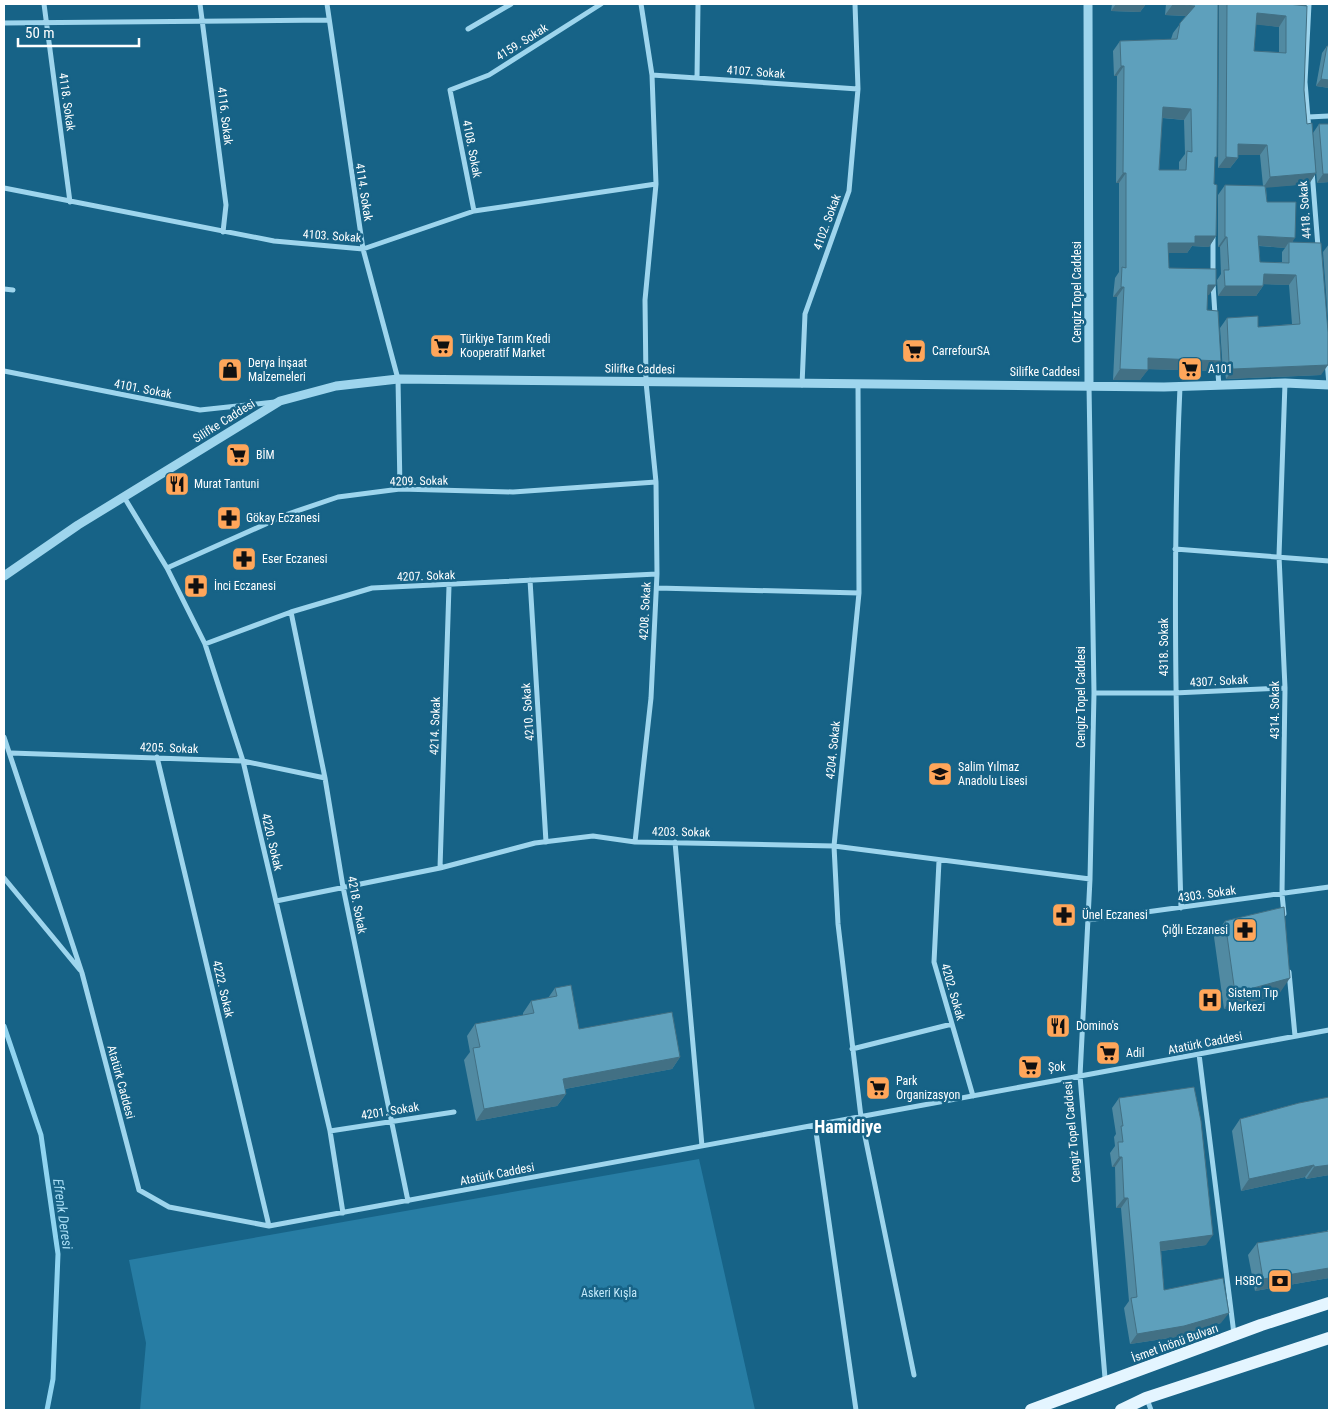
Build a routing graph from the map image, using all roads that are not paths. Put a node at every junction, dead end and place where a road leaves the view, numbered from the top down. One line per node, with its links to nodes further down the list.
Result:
1 (44, 4): 13 (street, 4118. Sokak)
2 (200, 4): 12 (street, 4116. Sokak)
3 (327, 4): 11 (street, 4114. Sokak)
4 (511, 4): 15 (street)
5 (601, 4): 19 (street, 4159. Sokak)
6 (641, 4): 16 (street, 4208. Sokak)
7 (698, 4): 17 (street)
8 (855, 4): 18 (street, 4102. Sokak)
9 (1088, 4): 43 (street, Cengiz Topel Caddesi)
10 (1309, 4): 21 (street)
11 (328, 20): 12 (street); 30 (street, 4114. Sokak)
12 (203, 21): 13 (street); 29 (street, 4116. Sokak)
13 (46, 22): 14 (street); 26 (street, 4118. Sokak)
14 (4, 23)
15 (468, 29)
16 (652, 75): 17 (street, 4107. Sokak); 24 (street, 4208. Sokak)
17 (697, 78): 18 (street, 4107. Sokak)
18 (858, 89): 41 (street, 4102. Sokak)
19 (450, 90): 27 (street, 4108. Sokak)
20 (1329, 116): 21 (street)
21 (1308, 117): 22 (street)
22 (1310, 137)
23 (1312, 166): 31 (street, 4418. Sokak)
24 (656, 184): 27 (street, 4103. Sokak); 39 (street, 4208. Sokak)
25 (4, 188): 26 (street, 4103. Sokak)
26 (70, 202): 29 (street, 4103. Sokak)
27 (474, 211): 30 (street, 4103. Sokak)
28 (1213, 230): 34 (street)
29 (223, 232): 30 (street, 4103. Sokak)
30 (363, 249): 38 (street, 4114. Sokak)
31 (1319, 256)
32 (4, 289): 33 (street)
33 (13, 290)
34 (1215, 327)
35 (1327, 355): 44 (street)
36 (1217, 356): 45 (street)
37 (4, 371): 47 (street, 4101. Sokak)
38 (398, 379): 39 (street, Silifke Caddesi); 47 (street, Silifke Caddesi); 49 (street, 4114. Sokak)
39 (646, 382): 41 (street, Silifke Caddesi); 48 (street, 4208. Sokak)
40 (1285, 383): 44 (street, Silifke Caddesi); 45 (street, Silifke Caddesi); 52 (street, 4314. Sokak)
41 (802, 384): 42 (street, Silifke Caddesi)
42 (858, 384): 43 (street, Silifke Caddesi); 60 (street, 4204. Sokak)
43 (1090, 385): 46 (street, Silifke Caddesi); 64 (street, Cengiz Topel Caddesi)
44 (1329, 385)
45 (1218, 386): 46 (street, Silifke Caddesi)
46 (1180, 387): 51 (street, 4318. Sokak)
47 (280, 401): 50 (street, Silifke Caddesi)
48 (656, 482): 49 (street, 4209. Sokak); 55 (street, 4208. Sokak)
49 (400, 489): 54 (street, 4209. Sokak)
50 (124, 497): 54 (street, 4220. Sokak); 56 (street, Silifke Caddesi)
51 (1174, 549): 52 (street); 65 (street, 4318. Sokak)
52 (1279, 556): 53 (street); 63 (street, 4314. Sokak)
53 (1329, 561)
54 (167, 568): 62 (street, 4220. Sokak)
55 (657, 574): 57 (street, 4207. Sokak); 59 (street, 4208. Sokak)
56 (4, 576)
57 (530, 580): 58 (street, 4207. Sokak); 71 (street, 4210. Sokak)
58 (449, 586): 61 (street, 4207. Sokak); 76 (street, 4214. Sokak)
59 (657, 588): 60 (street); 72 (street, 4208. Sokak)
60 (858, 593): 74 (street, 4204. Sokak)
61 (291, 612): 62 (street, 4207. Sokak); 70 (street, 4218. Sokak)
62 (205, 644): 69 (street, 4220. Sokak)
63 (1286, 688): 65 (street, 4307. Sokak); 81 (street, 4314. Sokak)
64 (1094, 693): 65 (street, 4307. Sokak); 78 (street, Cengiz Topel Caddesi)
65 (1174, 693): 83 (street, 4318. Sokak)
66 (4, 737): 67 (street, Atatürk Caddesi)
67 (11, 753): 68 (street, 4205. Sokak); 87 (street, Atatürk Caddesi)
68 (157, 757): 69 (street, 4205. Sokak); 103 (street, 4222. Sokak)
69 (243, 761): 70 (street, 4205. Sokak); 82 (street, 4220. Sokak)
70 (325, 778): 79 (street, 4218. Sokak)
71 (546, 842): 72 (street, 4203. Sokak); 76 (street, 4203. Sokak)
72 (635, 842): 73 (street, 4203. Sokak)
73 (675, 842): 74 (street, 4203. Sokak); 100 (street)
74 (834, 846): 75 (street, 4203. Sokak); 91 (street, 4204. Sokak)
75 (939, 861): 78 (street, 4203. Sokak); 88 (street, 4202. Sokak)
76 (440, 868): 79 (street, 4203. Sokak)
77 (4, 878): 87 (street)
78 (1090, 879): 84 (street, Cengiz Topel Caddesi)
79 (343, 887): 82 (street, 4203. Sokak); 97 (street, 4218. Sokak)
80 (1329, 887): 81 (street, 4303. Sokak)
81 (1282, 894): 83 (street, 4303. Sokak); 85 (street, 4314. Sokak)
82 (276, 901): 99 (street, 4220. Sokak)
83 (1181, 908): 84 (street, 4303. Sokak)
84 (1088, 920): 93 (street, Cengiz Topel Caddesi)
85 (1284, 922)
86 (1288, 960): 90 (street)
87 (82, 973): 103 (street, Atatürk Caddesi)
88 (952, 1024): 91 (street); 94 (street, 4202. Sokak)
89 (1329, 1030): 90 (street, Atatürk Caddesi)
90 (1295, 1036): 92 (street, Atatürk Caddesi)
91 (852, 1049): 96 (street, 4204. Sokak)
92 (1199, 1054): 93 (street, Atatürk Caddesi); 105 (street)
93 (1080, 1076): 94 (street, Atatürk Caddesi); 108 (street, Cengiz Topel Caddesi)
94 (973, 1096): 96 (street, Atatürk Caddesi)
95 (454, 1112): 97 (street, 4201. Sokak)
96 (861, 1117): 98 (street, Atatürk Caddesi); 107 (street, 4204. Sokak)
97 (391, 1121): 99 (street, 4201. Sokak); 101 (street, 4218. Sokak)
98 (815, 1125): 100 (street, Atatürk Caddesi); 110 (street)
99 (330, 1131): 102 (street, 4220. Sokak)
100 (702, 1146): 101 (street, Atatürk Caddesi)
101 (408, 1201): 102 (street, Atatürk Caddesi)
102 (343, 1212): 103 (street, Atatürk Caddesi)
103 (269, 1226)
104 (1329, 1303): 105 (main road, İsmet İnönü Bulvarı)
105 (1235, 1336): 108 (main road, İsmet İnönü Bulvarı)
106 (1329, 1338): 109 (main road)
107 (914, 1375)
108 (1099, 1386): 111 (main road, İsmet İnönü Bulvarı)
109 (1149, 1404): 112 (main road)
110 (856, 1410)
111 (1031, 1410)
112 (1121, 1410)

